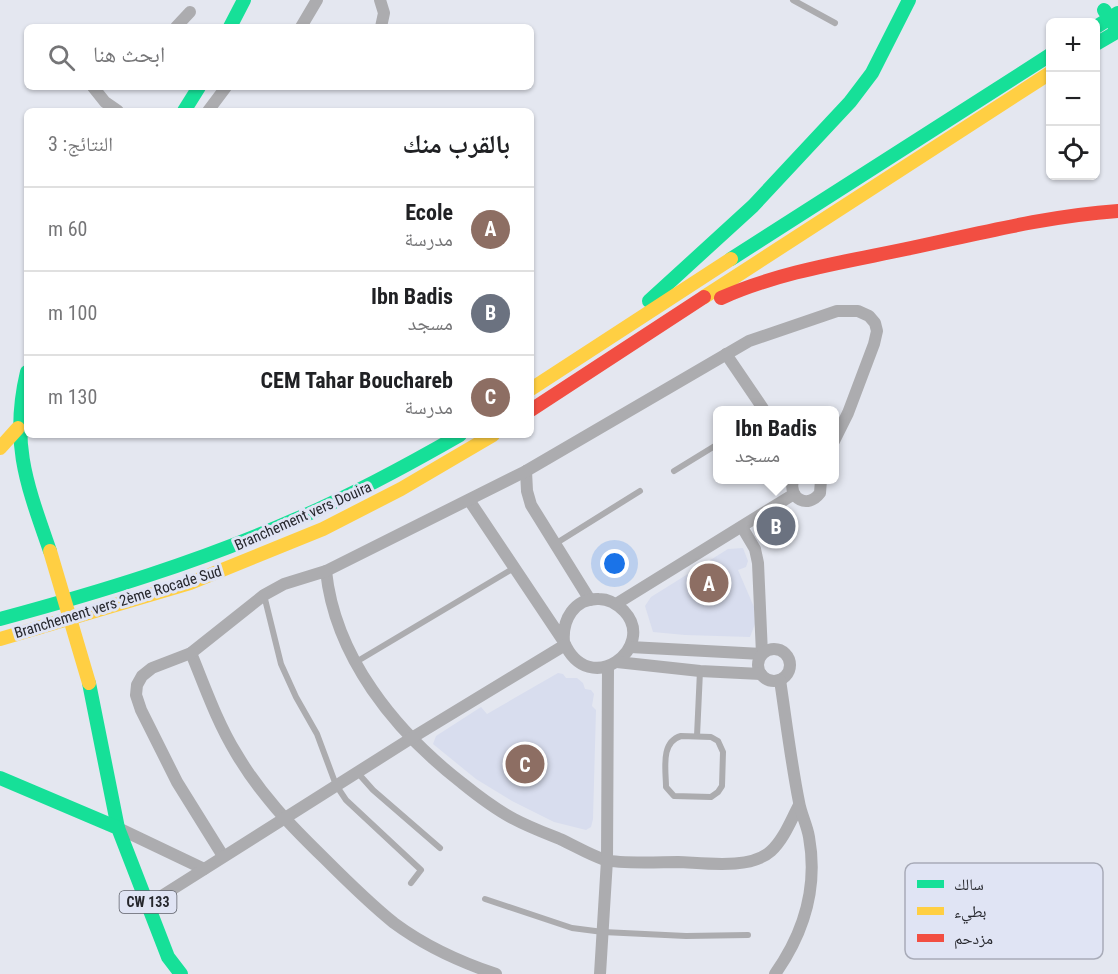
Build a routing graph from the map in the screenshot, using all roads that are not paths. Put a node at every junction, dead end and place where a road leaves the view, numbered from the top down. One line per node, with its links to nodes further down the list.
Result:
1 (244, 0): 10 (main road)
2 (317, 0): 11 (street)
3 (380, 0): 12 (street)
4 (793, 0): 8 (lane)
5 (909, 0): 24 (main road)
6 (1107, 8): 13 (main road, bridge)
7 (190, 12): 9 (street)
8 (835, 23)
9 (179, 24)
10 (232, 24)
11 (303, 24)
12 (382, 24)
13 (1118, 31): 14 (main road)
14 (1100, 41)
15 (1046, 58): 24 (main road)
16 (1046, 76): 25 (main road)
17 (95, 90): 20 (street)
18 (194, 90): 21 (main road)
19 (224, 90): 22 (street)
20 (114, 108)
21 (185, 108)
22 (210, 108)
23 (1118, 211): 25 (main road)
24 (612, 335): 28 (main road)
25 (617, 354): 30 (main road)
26 (726, 354): 29 (street); 32 (street); 37 (street)
27 (24, 384): 31 (main road, CW 133)
28 (534, 387)
29 (761, 406)
30 (534, 408)
31 (18, 428): 36 (main road); 69 (main road, CW 133, bridge)
32 (839, 431)
33 (455, 438): 51 (main road, Branchement vers Douira)
34 (488, 438): 52 (main road, Branchement vers 2ème Rocade Sud)
35 (713, 447): 38 (lane)
36 (0, 448)
37 (526, 471): 43 (street); 45 (street)
38 (674, 471)
39 (791, 484): 42 (street)
40 (821, 484): 42 (street)
41 (640, 491): 45 (lane)
42 (794, 494): 44 (street)
43 (470, 500): 46 (street); 47 (street)
44 (742, 527): 50 (street); 56 (street)
45 (555, 544): 49 (street)
46 (515, 567): 53 (street); 57 (lane)
47 (326, 571): 48 (street); 57 (street)
48 (264, 595): 55 (street); 66 (lane)
49 (590, 600): 50 (street); 53 (street)
50 (616, 604): 54 (street)
51 (0, 619)
52 (0, 639)
53 (565, 644): 58 (street); 63 (street)
54 (630, 647): 56 (street); 58 (street)
55 (191, 653): 68 (street); 71 (street)
56 (762, 654): 60 (street); 61 (street)
57 (356, 662): 63 (street)
58 (613, 665): 59 (street); 72 (street)
59 (700, 671): 60 (street); 62 (lane)
60 (761, 674): 61 (street)
61 (780, 680): 67 (street)
62 (697, 736): 62 (lane)
63 (410, 739): 64 (street); 72 (street)
64 (357, 772): 66 (street); 70 (lane)
65 (0, 778): 69 (main road)
66 (336, 785): 68 (street); 74 (lane)
67 (799, 805): 72 (street); 82 (street)
68 (283, 818): 71 (street); 80 (street)
69 (118, 828): 73 (street); 76 (main road, CW 133)
70 (440, 848)
71 (223, 856): 73 (street)
72 (607, 860): 77 (street)
73 (204, 869): 76 (street)
74 (411, 883)
75 (485, 899): 77 (lane)
76 (149, 904): 79 (main road, CW 133)
77 (603, 932): 78 (lane); 81 (street)
78 (748, 935)
79 (181, 974)
80 (496, 974)
81 (600, 974)
82 (775, 974)

